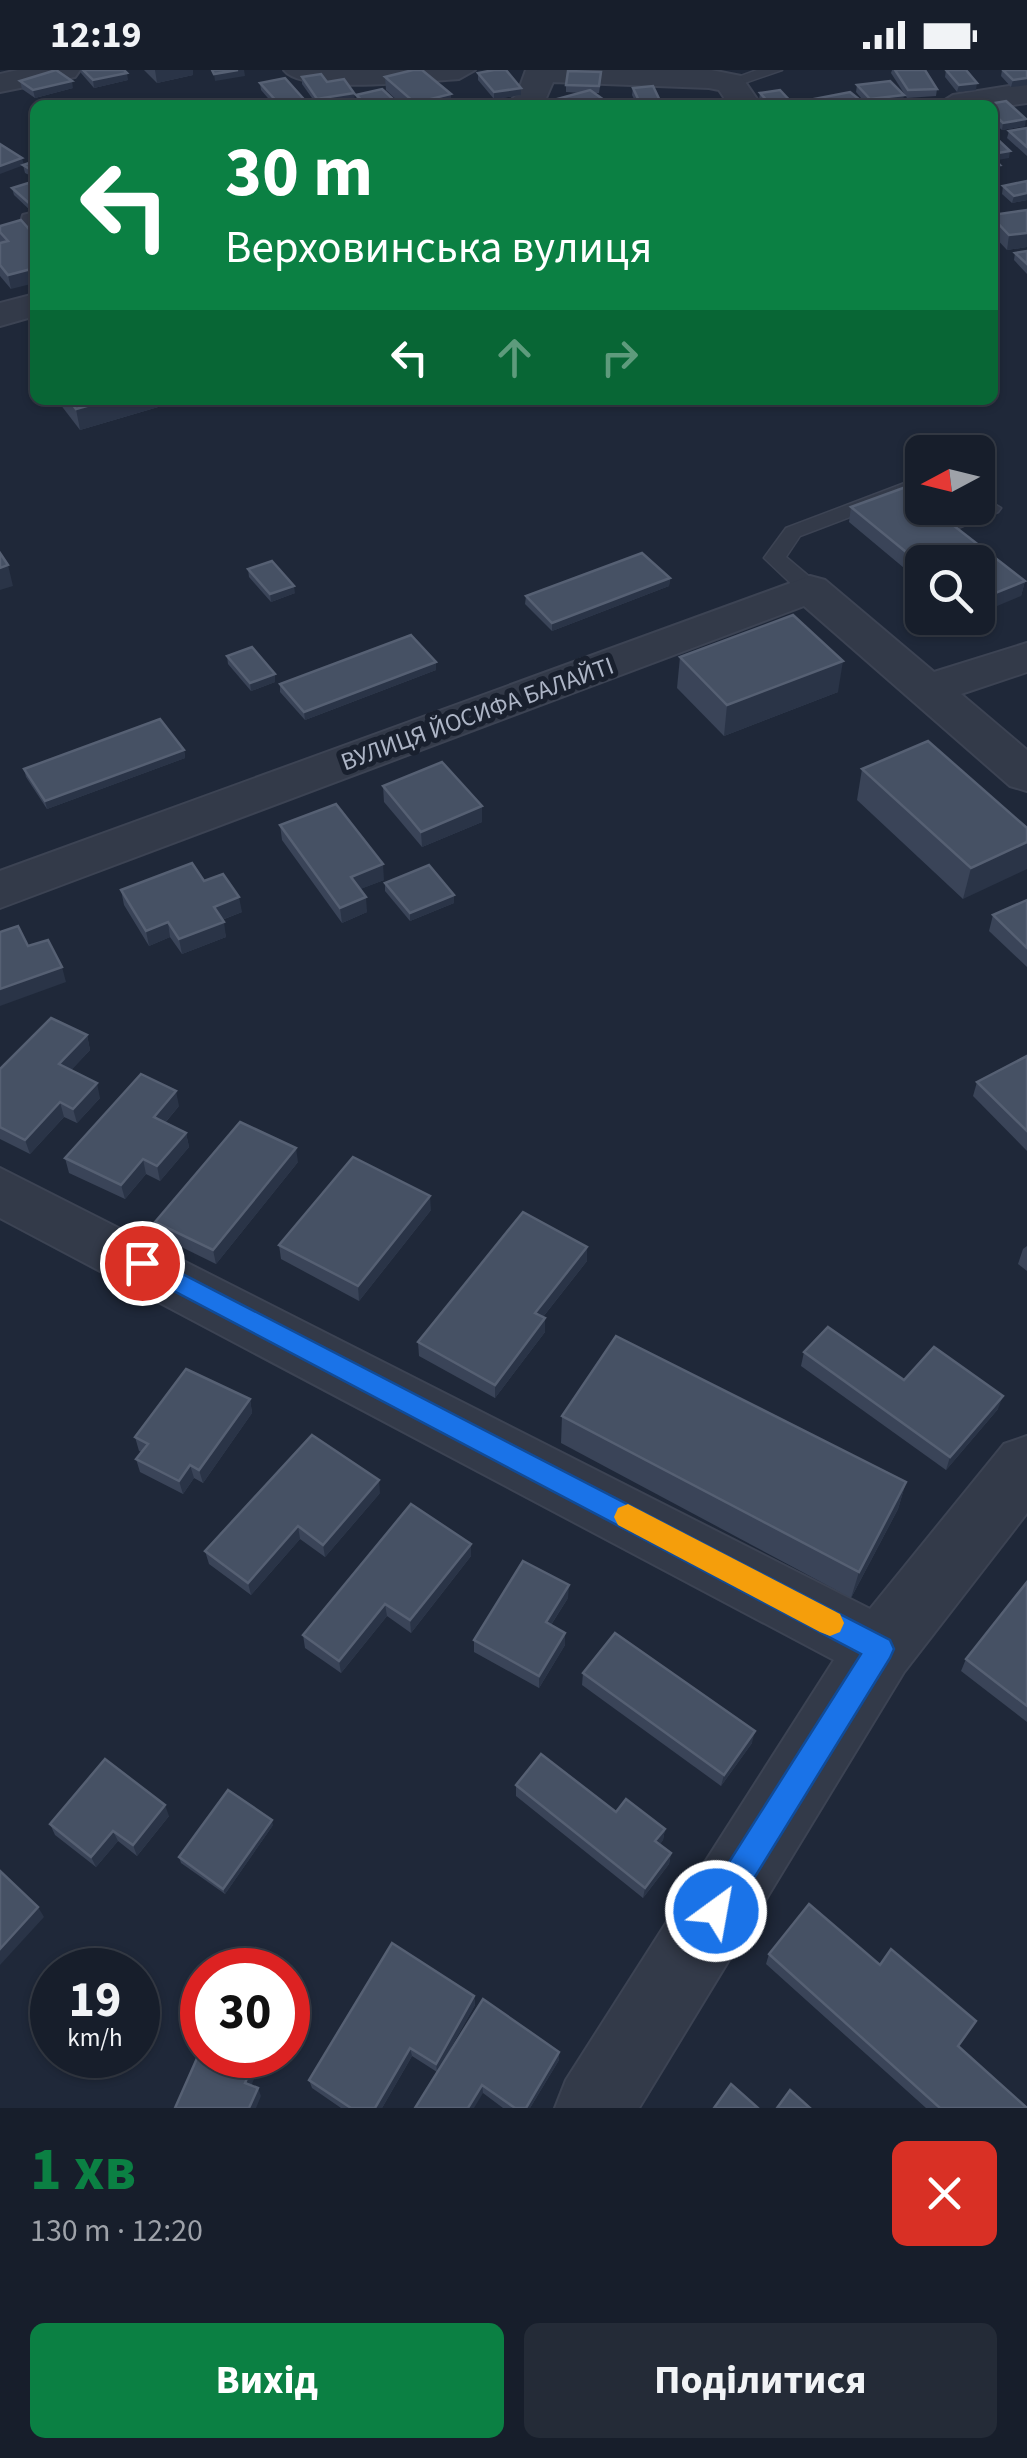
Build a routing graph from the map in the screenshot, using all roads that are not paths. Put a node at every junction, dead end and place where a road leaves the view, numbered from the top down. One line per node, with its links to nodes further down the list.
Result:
1 (64, 70): 7 (street)
2 (300, 70): 3 (street)
3 (459, 70)
4 (502, 70): 6 (street)
5 (774, 70): 9 (lane)
6 (540, 72): 9 (street); 10 (street)
7 (0, 83)
8 (1027, 93): 11 (street)
9 (738, 94)
10 (530, 100)
11 (984, 100)
12 (30, 306): 13 (street)
13 (0, 315)
14 (905, 489): 15 (lane)
15 (810, 589): 17 (street); 19 (street, ВУЛИЦЯ ЙОСИФА БАЛАЙТІ)
16 (1027, 657): 17 (street)
17 (928, 689): 18 (street)
18 (1027, 776)
19 (0, 890)
20 (0, 1191): 22 (street)
21 (1027, 1464): 22 (street)
22 (880, 1649): 23 (street)
23 (594, 2108)

